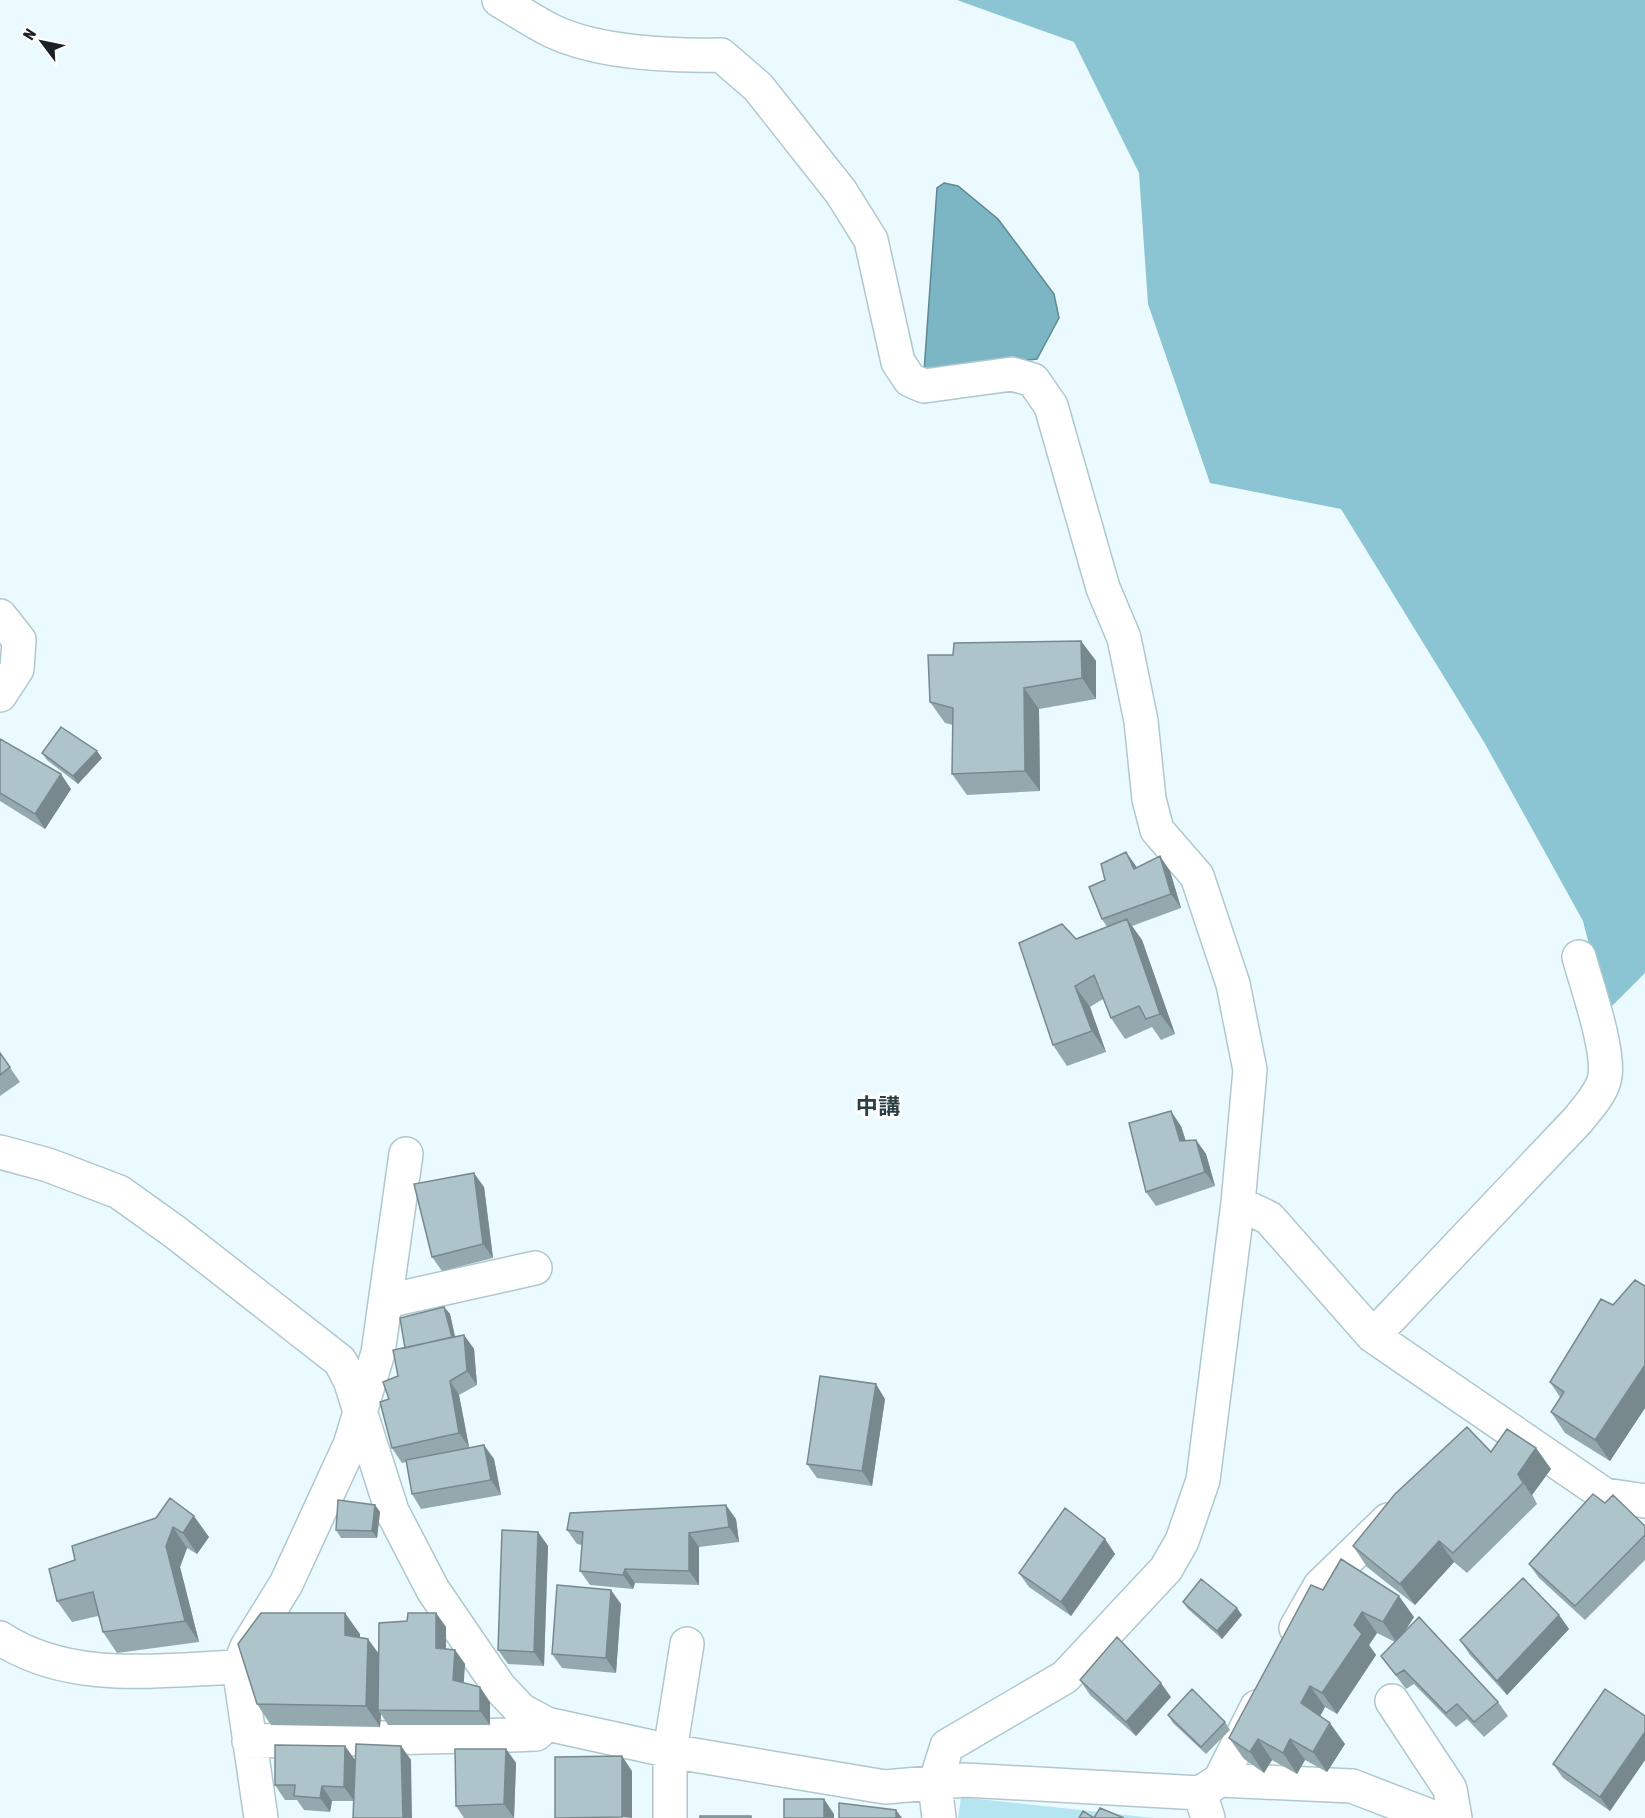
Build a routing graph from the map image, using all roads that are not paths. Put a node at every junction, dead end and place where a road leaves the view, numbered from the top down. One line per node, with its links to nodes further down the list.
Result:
1 (499, 0): 7 (street)
2 (0, 616): 3 (street)
3 (0, 695)
4 (1579, 957): 10 (street)
5 (0, 1152): 11 (street)
6 (406, 1154): 9 (street)
7 (1238, 1203): 10 (street); 25 (street)
8 (535, 1268): 9 (street)
9 (387, 1301): 11 (street)
10 (1373, 1336): 12 (street)
11 (359, 1410): 19 (street); 22 (street)
12 (1493, 1419): 13 (street); 15 (street)
13 (1468, 1443)
14 (1411, 1499): 18 (street)
15 (1645, 1501)
16 (0, 1638): 19 (street)
17 (687, 1644): 24 (street)
18 (1284, 1653)
19 (238, 1666): 23 (street)
20 (1268, 1684): 26 (street)
21 (1392, 1701): 31 (street)
22 (547, 1724): 23 (street); 24 (street)
23 (249, 1741): 27 (street)
24 (670, 1751): 25 (street); 28 (street)
25 (935, 1784): 26 (street); 29 (street)
26 (1209, 1797): 30 (street)
27 (261, 1818)
28 (670, 1818)
29 (939, 1818)
30 (1435, 1818)
31 (1455, 1818)

